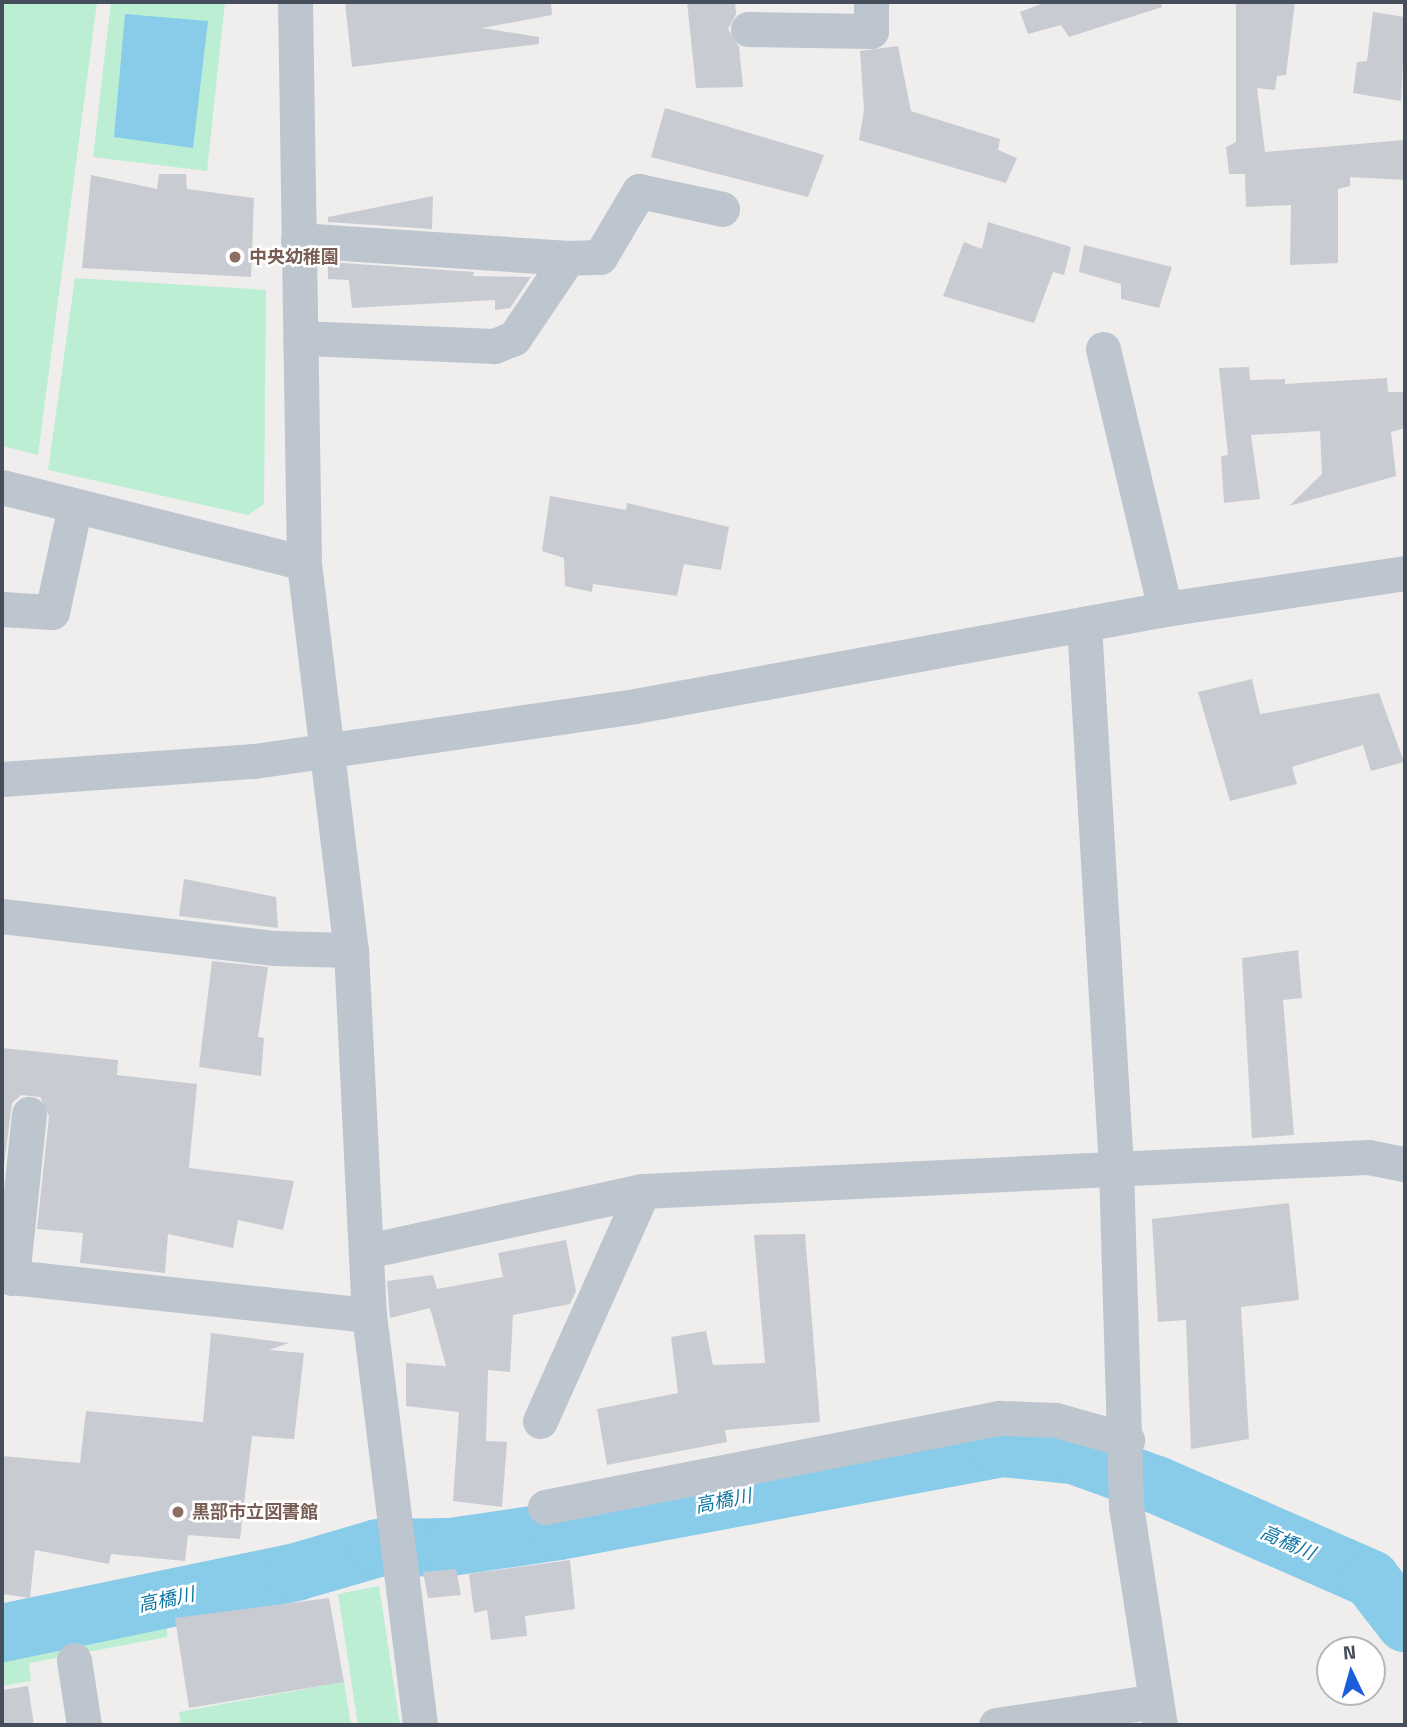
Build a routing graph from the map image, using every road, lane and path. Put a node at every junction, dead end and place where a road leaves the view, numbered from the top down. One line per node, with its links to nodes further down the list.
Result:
1 (295, 2): 5 (street)
2 (871, 2): 3 (street)
3 (748, 29)
4 (722, 209): 6 (street)
5 (298, 240): 6 (street); 7 (street)
6 (568, 258): 7 (street)
7 (300, 338): 11 (street)
8 (1103, 349): 14 (street)
9 (2, 487): 10 (street)
10 (75, 506): 11 (street); 13 (street)
11 (304, 563): 16 (street)
12 (1405, 573): 14 (street)
13 (2, 609)
14 (1165, 609): 15 (street)
15 (1084, 624): 16 (street); 22 (street)
16 (327, 750): 17 (street); 19 (street)
17 (2, 779)
18 (2, 916): 19 (street)
19 (352, 950): 24 (street)
20 (29, 1114): 25 (street)
21 (1405, 1164): 22 (street)
22 (1116, 1168): 23 (street); 28 (street)
23 (643, 1191): 24 (street); 27 (street)
24 (367, 1251): 26 (street)
25 (7, 1277): 26 (street)
26 (369, 1315): 33 (street)
27 (540, 1421)
28 (1127, 1440): 29 (street); 31 (street)
29 (545, 1507)
30 (74, 1660): 32 (street)
31 (1158, 1713): 34 (street)
32 (84, 1725)
33 (420, 1725)
34 (996, 1725)

